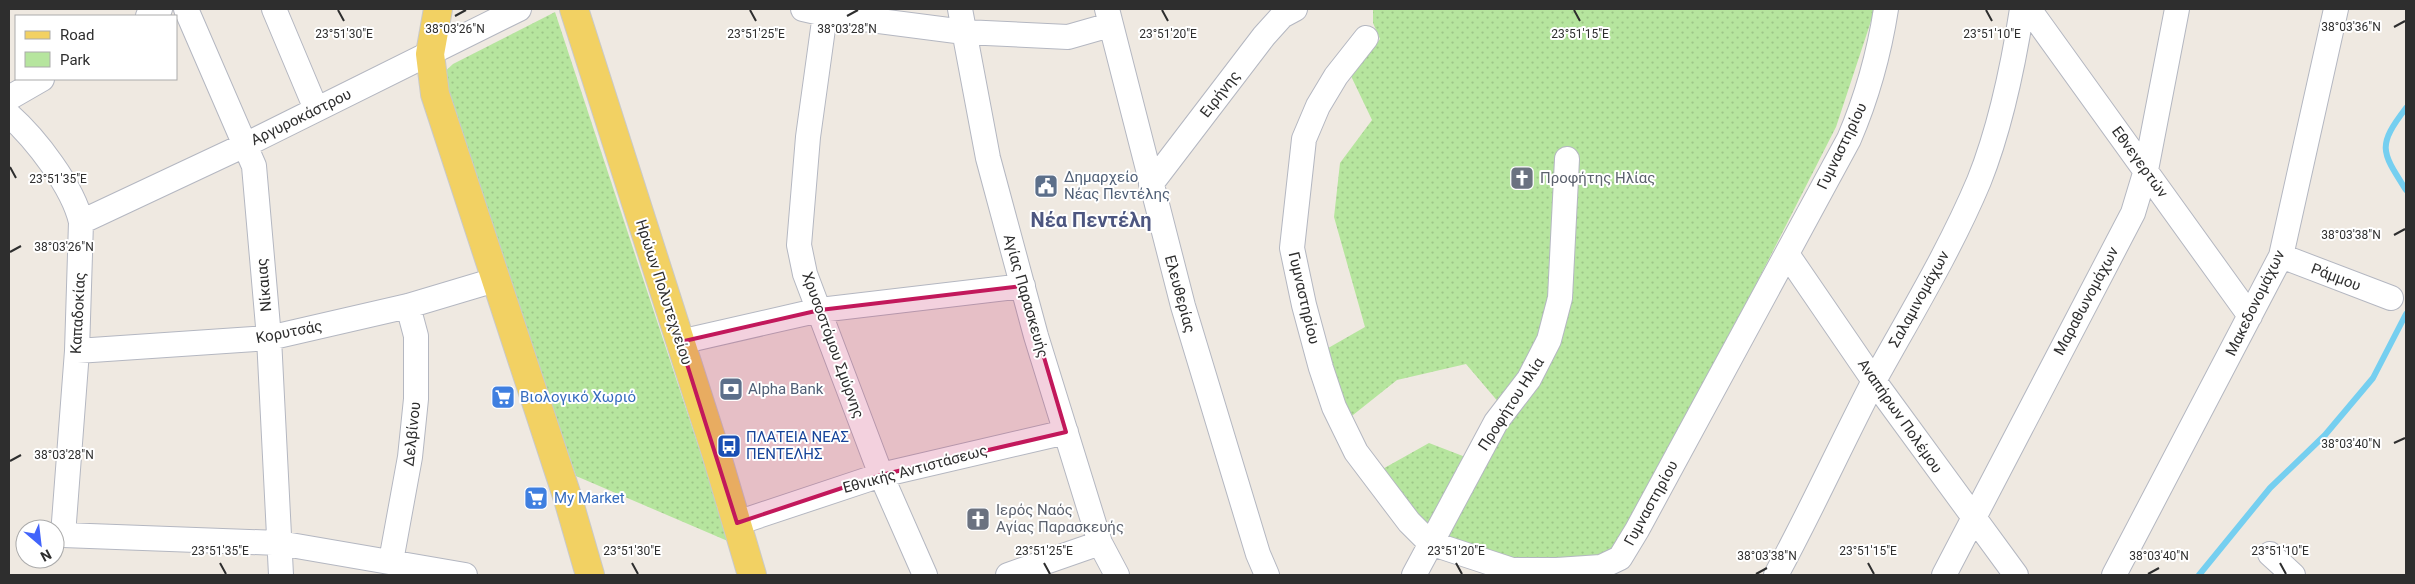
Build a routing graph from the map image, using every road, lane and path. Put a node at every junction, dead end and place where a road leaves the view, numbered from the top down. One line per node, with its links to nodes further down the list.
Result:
1 (186, 9): 22 (street, Νίκαιας)
2 (274, 9): 20 (street)
3 (438, 9): 17 (main road)
4 (519, 9): 17 (street, Αργυροκάστρου)
5 (574, 9): 36 (main road, Ηρώων Πολυτεχνείου)
6 (960, 9): 15 (street, Αγίας Παρασκευής)
7 (1294, 9): 25 (street, Ειρήνης)
8 (1886, 9): 27 (street, Γυμναστηρίου)
9 (2022, 9): 38 (street, Σαλαμινομάχων)
10 (2028, 9): 24 (street, Εθνεγερτών)
11 (2177, 9): 24 (street, Μαραθωνομάχων)
12 (814, 12): 15 (street); 33 (street, Χρυσοστόμου Σμύρνης)
13 (1113, 14): 15 (street); 25 (street, Ελευθερίας)
14 (2331, 14): 28 (street, Μακεδονομάχων)
15 (964, 32): 30 (street, Αγίας Παρασκευής)
16 (1366, 38): 45 (street, Γυμναστηρίου)
17 (430, 54): 20 (street, Αργυροκάστρου); 29 (main road)
18 (40, 80): 19 (street)
19 (9, 98)
20 (316, 109): 22 (street, Αργυροκάστρου)
21 (9, 115): 26 (street, Καπαδοκίας)
22 (244, 145): 26 (street, Αργυροκάστρου); 35 (street, Νίκαιας)
23 (1567, 159): 45 (street, Προφήτου Ηλία)
24 (2146, 170): 34 (street, Εθνεγερτών); 41 (street, Μαραθωνομάχων)
25 (1151, 184): 57 (street, Ελευθερίας)
26 (81, 222): 37 (street, Καπαδοκίας)
27 (1787, 254): 38 (street, Αναπήρων Πολέμου); 48 (street, Γυμναστηρίου)
28 (2281, 256): 31 (street, Ράμμου); 34 (street, Μακεδονομάχων)
29 (495, 280): 32 (street, Κορυτσάς); 52 (main road)
30 (1023, 286): 33 (street); 39 (street, Αγίας Παρασκευής)
31 (2391, 298)
32 (408, 306): 35 (street, Κορυτσάς); 47 (street, Δελβίνου)
33 (820, 310): 36 (street); 40 (street, Χρυσοστόμου Σμύρνης)
34 (2250, 316): 62 (street, Μακεδονομάχων)
35 (269, 338): 37 (street, Κορυτσάς); 43 (street, Νίκαιας)
36 (680, 342): 42 (main road, Ηρώων Πολυτεχνείου)
37 (77, 352): 43 (street, Καπαδοκίας)
38 (1874, 381): 41 (street, Αναπήρων Πολέμου); 59 (street, Σαλαμινομάχων)
39 (1066, 432): 40 (street, Εθνικής Αντιστάσεως); 44 (street, Αγίας Παρασκευής)
40 (881, 475): 42 (street, Εθνικής Αντιστάσεως); 54 (street, Χρυσοστόμου Σμύρνης)
41 (1973, 519): 60 (street, Μαραθωνομάχων); 61 (street, Αναπήρων Πολέμου)
42 (738, 523): 53 (main road, Ηρώων Πολυτεχνείου)
43 (279, 543): 47 (street); 50 (street, Νίκαιας)
44 (1100, 543): 55 (street); 56 (street, Αγίας Παρασκευής)
45 (1430, 543): 48 (street, Γυμναστηρίου); 58 (street, Προφήτου Ηλία)
46 (2270, 554): 63 (street)
47 (392, 561): 49 (street)
48 (1626, 567)
49 (425, 571): 51 (street)
50 (281, 575)
51 (465, 575)
52 (590, 575)
53 (752, 575)
54 (925, 575)
55 (1008, 575)
56 (1117, 575)
57 (1267, 575)
58 (1414, 575)
59 (1776, 575)
60 (1944, 575)
61 (2016, 575)
62 (2114, 575)
63 (2293, 575)

